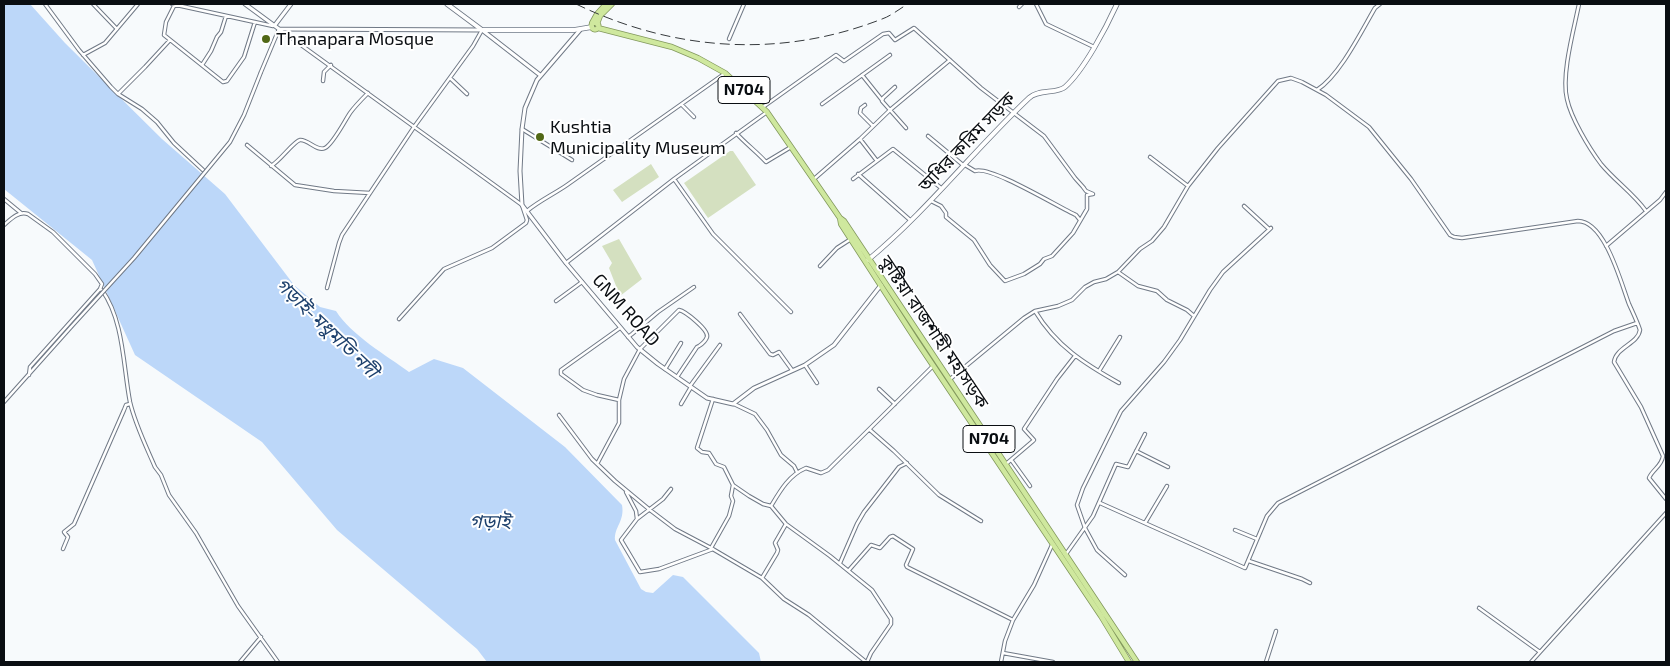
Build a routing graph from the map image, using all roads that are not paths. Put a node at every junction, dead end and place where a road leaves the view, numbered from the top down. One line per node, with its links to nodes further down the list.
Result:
1 (45, 4): 26 (street)
2 (94, 4): 20 (street)
3 (138, 4): 20 (street)
4 (174, 4): 15 (street); 24 (street)
5 (245, 4): 17 (street)
6 (291, 4): 17 (street)
7 (447, 4): 21 (main road)
8 (606, 4): 18 (highway)
9 (612, 4): 18 (highway)
10 (744, 4): 23 (street)
11 (1036, 4): 25 (street)
12 (1117, 4): 25 (main road, অধির করিম সড়ক)
13 (1380, 4): 37 (street)
14 (1579, 4): 78 (street)
15 (226, 16): 16 (street); 29 (street)
16 (255, 22): 17 (street); 29 (street)
17 (275, 25): 19 (street)
18 (595, 26): 22 (main road); 31 (highway, কুষ্টিয়া রাজশাহী মহাসড়ক / N704)
19 (279, 28): 21 (street); 30 (street); 115 (street, bridge)
20 (117, 29): 26 (street)
21 (482, 30): 22 (main road); 32 (street); 34 (street)
22 (580, 30): 32 (street)
23 (729, 39)
24 (170, 40): 29 (street); 39 (street)
25 (1094, 47): 48 (main road, অধির করিম সড়ক)
26 (83, 55): 39 (street)
27 (890, 55): 33 (street)
28 (950, 60): 45 (street); 46 (street); 48 (street)
29 (202, 65)
30 (331, 65): 35 (street); 38 (street)
31 (725, 73): 43 (street); 45 (highway, কুষ্টিয়া রাজশাহী মহাসড়ক / N704)
32 (540, 75): 53 (street)
33 (862, 75): 41 (street); 42 (street)
34 (450, 78): 40 (street); 51 (street)
35 (323, 81)
36 (895, 87): 41 (street)
37 (1317, 90): 69 (street); 85 (street)
38 (368, 92): 51 (street); 63 (street)
39 (118, 94): 64 (street)
40 (467, 94)
41 (882, 101): 46 (street)
42 (822, 104)
43 (682, 105): 49 (street); 77 (street)
44 (864, 105): 50 (street)
45 (763, 107): 47 (highway, কুষ্টিয়া রাজশাহী মহাসড়ক / N704)
46 (890, 110): 50 (street); 52 (street)
47 (767, 112): 54 (street); 58 (highway, কুষ্টিয়া রাজশাহী মহাসড়ক / N704)
48 (1014, 114): 62 (main road, অধির করিম সড়ক); 82 (street)
49 (694, 117)
50 (873, 126): 56 (street)
51 (414, 127): 72 (street); 75 (street)
52 (906, 128)
53 (522, 129): 60 (street); 75 (street)
54 (736, 134): 58 (street); 66 (street)
55 (928, 136): 62 (street)
56 (860, 139): 61 (street); 68 (street)
57 (247, 145): 63 (street)
58 (791, 147): 68 (highway, কুষ্টিয়া রাজশাহী মহাসড়ক / N704)
59 (1150, 157): 69 (street)
60 (572, 160)
61 (877, 161): 65 (street); 70 (street)
62 (965, 165): 70 (main road, অধির করিম সড়ক); 82 (street)
63 (272, 166): 72 (street)
64 (203, 170)
65 (858, 174): 67 (street); 81 (street)
66 (674, 179): 87 (street); 97 (street)
67 (853, 179)
68 (813, 180): 80 (highway, কুষ্টিয়া রাজশাহী মহাসড়ক / N704)
69 (1188, 186): 89 (street)
70 (943, 189): 74 (main road, অধির করিম সড়ক)
71 (1666, 192): 78 (street)
72 (370, 193): 93 (street)
73 (4, 198): 79 (street)
74 (931, 201): 81 (main road, অধির করিম সড়ক); 82 (street)
75 (522, 205): 77 (street, GNM ROAD); 100 (street)
76 (1244, 206): 99 (street)
77 (527, 211): 87 (street, GNM ROAD)
78 (1646, 211): 85 (street)
79 (21, 213): 83 (street); 94 (street)
80 (840, 218): 84 (highway, কুষ্টিয়া রাজশাহী মহাসড়ক / N704); 86 (highway, কুষ্টিয়া রাজশাহী মহাসড়ক / N704)
81 (910, 220): 86 (main road, অধির করিম সড়ক)
82 (1080, 220)
83 (4, 225)
84 (850, 239): 86 (highway, কুষ্টিয়া রাজশাহী মহাসড়ক / N704); 88 (street)
85 (1606, 246): 101 (street)
86 (867, 260): 91 (highway, কুষ্টিয়া রাজশাহী মহাসড়ক / N704); 113 (highway, কুষ্টিয়া রাজশাহী মহাসড়ক / N704)
87 (566, 263): 90 (street, GNM ROAD)
88 (820, 266)
89 (1118, 272): 96 (street); 99 (street)
90 (582, 282): 95 (street); 102 (street, GNM ROAD)
91 (880, 285): 109 (street); 110 (highway, কুষ্টিয়া রাজশাহী মহাসড়ক / N704)
92 (694, 287): 103 (street)
93 (327, 288)
94 (100, 289): 115 (street); 125 (street)
95 (556, 301)
96 (1035, 311): 108 (street); 117 (street)
97 (791, 312)
98 (740, 314): 112 (street)
99 (1194, 316): 156 (street)
100 (399, 319)
101 (1638, 322): 146 (street); 158 (street)
102 (620, 328): 103 (street, GNM ROAD); 123 (street)
103 (628, 336): 107 (street, GNM ROAD)
104 (1120, 337): 114 (street)
105 (681, 343): 111 (street)
106 (720, 345): 120 (street)
107 (640, 349): 111 (street, GNM ROAD); 116 (street); 123 (street)
108 (1075, 356): 114 (street); 135 (street)
109 (805, 365): 112 (street); 118 (street)
110 (933, 366): 113 (highway, কুষ্টিয়া রাজশাহী মহাসড়ক / N704); 128 (street)
111 (665, 369): 116 (street, GNM ROAD)
112 (792, 370): 127 (street)
113 (940, 371): 117 (highway, কুষ্টিয়া রাজশাহী মহাসড়ক / N704); 133 (highway, কুষ্টিয়া রাজশাহী মহাসড়ক / N704)
114 (1098, 372): 119 (street)
115 (29, 375): 124 (street)
116 (677, 377): 120 (street, GNM ROAD)
117 (949, 380): 132 (highway, কুষ্টিয়া রাজশাহী মহাসড়ক / N704)
118 (817, 383)
119 (1119, 383)
120 (691, 387): 122 (street, GNM ROAD); 126 (street)
121 (879, 389): 128 (street)
122 (713, 398): 127 (street, GNM ROAD); 141 (street)
123 (620, 401): 137 (street)
124 (4, 402)
125 (130, 404): 161 (street); 173 (street)
126 (681, 404)
127 (733, 404): 140 (street)
128 (895, 404): 130 (street)
129 (559, 415): 137 (street)
130 (870, 430): 136 (street); 140 (street)
131 (1145, 434): 134 (street)
132 (993, 445): 133 (highway); 138 (highway, কুষ্টিয়া রাজশাহী মহাসড়ক / N704)
133 (988, 448): 150 (highway, কুষ্টিয়া রাজশাহী মহাসড়ক / N704)
134 (1136, 452): 139 (street); 147 (street)
135 (1012, 461): 138 (street); 142 (street)
136 (907, 463): 153 (street); 164 (street)
137 (597, 464): 145 (street)
138 (1006, 464): 150 (highway, কুষ্টিয়া রাজশাহী মহাসড়ক / N704)
139 (1168, 467)
140 (797, 472): 148 (street)
141 (733, 485): 148 (street); 160 (street)
142 (1030, 486)
143 (1167, 486): 155 (street)
144 (671, 489): 149 (street)
145 (625, 490): 149 (street); 152 (street)
146 (1666, 499)
147 (1100, 502): 155 (street); 156 (street)
148 (771, 506): 154 (street)
149 (650, 510): 152 (street); 160 (street)
150 (1035, 512): 159 (highway, কুষ্টিয়া রাজশাহী মহাসড়ক / N704); 162 (highway, কুষ্টিয়া রাজশাহী মহাসড়ক / N704)
151 (1666, 513): 174 (street)
152 (637, 519): 160 (street)
153 (981, 521)
154 (786, 524): 164 (street); 168 (street)
155 (1145, 524): 163 (street)
156 (1085, 528): 162 (street); 167 (street)
157 (1235, 530): 158 (street)
158 (1257, 539): 163 (street)
159 (1053, 544): 166 (highway, কুষ্টিয়া রাজশাহী মহাসড়ক / N704); 171 (street)
160 (712, 548): 168 (street)
161 (63, 549)
162 (1066, 554): 166 (highway, কুষ্টিয়া রাজশাহী মহাসড়ক / N704)
163 (1249, 561): 169 (street)
164 (840, 564): 165 (street)
165 (848, 570): 171 (street); 179 (street)
166 (1074, 572): 182 (highway, কুষ্টিয়া রাজশাহী মহাসড়ক / N704); 183 (highway, কুষ্টিয়া রাজশাহী মহাসড়ক / N704)
167 (1124, 575)
168 (762, 578): 179 (street)
169 (1310, 583)
170 (1479, 608): 174 (street)
171 (1013, 620): 175 (street)
172 (1276, 631): 184 (street)
173 (261, 637): 177 (street); 178 (street)
174 (1540, 652): 185 (street)
175 (1003, 653): 176 (street); 180 (street)
176 (1042, 661): 181 (street)
177 (240, 662)
178 (278, 662)
179 (866, 662)
180 (1001, 662)
181 (1053, 662)
182 (1129, 662)
183 (1137, 662)
184 (1266, 662)
185 (1530, 662)

